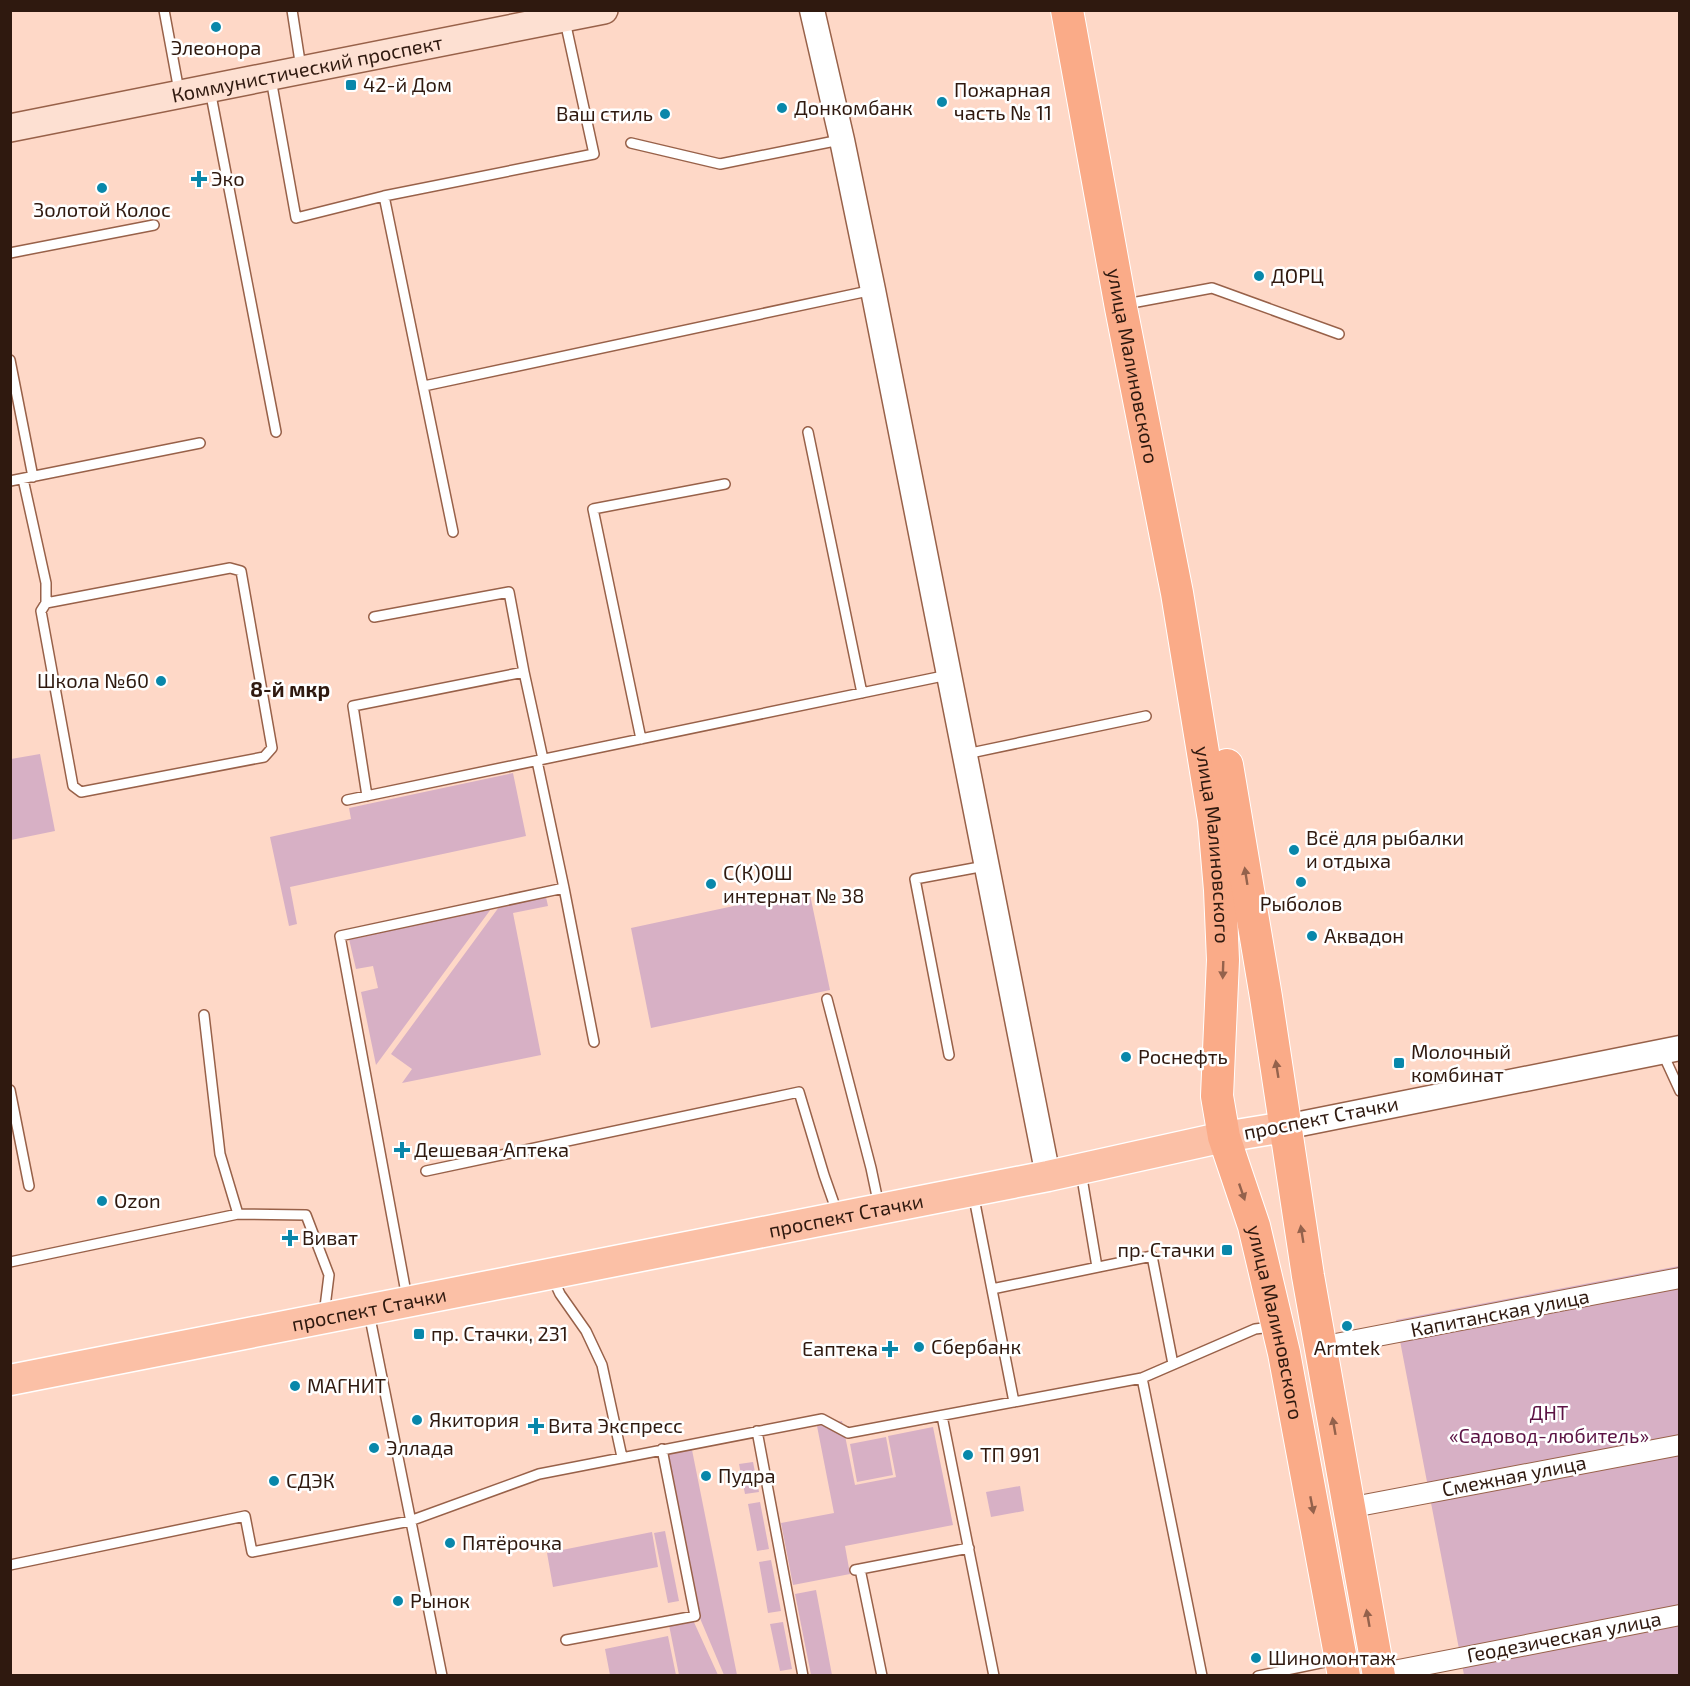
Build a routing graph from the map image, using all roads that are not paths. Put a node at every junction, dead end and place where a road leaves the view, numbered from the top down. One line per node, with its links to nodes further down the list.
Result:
1 (164, 10): 11 (lane)
2 (292, 10): 8 (lane)
3 (604, 10): 7 (main road, Коммунистический проспект)
4 (812, 10): 13 (street)
5 (1067, 10): 52 (highway, улица Малиновского, one-way to 52)
6 (1086, 10): 19 (highway, улица Малиновского)
7 (564, 18): 8 (main road, Коммунистический проспект); 15 (lane)
8 (302, 70): 9 (main road, Коммунистический проспект)
9 (271, 76): 10 (main road, Коммунистический проспект); 15 (lane)
10 (210, 88): 11 (main road, Коммунистический проспект); 23 (lane)
11 (180, 94): 12 (main road, Коммунистический проспект)
12 (10, 128)
13 (842, 140): 14 (lane); 18 (street)
14 (631, 143)
15 (384, 196): 22 (lane)
16 (154, 225): 17 (lane)
17 (10, 253)
18 (873, 291): 22 (lane); 34 (street)
19 (1137, 302): 20 (lane); 51 (highway, улица Малиновского, one-way to 19)
20 (1339, 334)
21 (10, 360): 26 (lane)
22 (424, 386): 30 (lane)
23 (276, 432)
24 (808, 432): 35 (lane)
25 (200, 443): 26 (lane)
26 (33, 477): 27 (lane)
27 (23, 479): 28 (lane); 31 (lane)
28 (10, 481)
29 (725, 484): 37 (lane)
30 (453, 532)
31 (46, 603): 31 (lane)
32 (374, 617): 33 (lane)
33 (524, 672): 39 (lane); 40 (lane)
34 (950, 675): 35 (lane); 38 (street)
35 (862, 693): 37 (lane)
36 (1146, 716): 38 (lane)
37 (641, 739): 39 (lane)
38 (966, 754): 42 (street)
39 (540, 760): 40 (lane); 43 (lane)
40 (367, 796): 41 (lane)
41 (347, 800)
42 (987, 866): 48 (lane); 55 (street)
43 (564, 888): 46 (lane); 66 (lane)
44 (827, 999): 58 (lane)
45 (204, 1015): 59 (lane)
46 (594, 1042)
47 (1671, 1050): 50 (lane); 51 (street, проспект Стачки)
48 (949, 1055)
49 (10, 1090): 56 (lane)
50 (1680, 1091)
51 (1285, 1127): 52 (main road, проспект Стачки); 70 (highway, улица Малиновского, one-way to 51)
52 (1224, 1137): 53 (main road, проспект Стачки); 69 (highway, улица Малиновского, one-way to 69)
53 (1080, 1169): 55 (main road, проспект Стачки); 62 (lane)
54 (426, 1172): 60 (lane)
55 (1048, 1176): 57 (main road, проспект Стачки)
56 (29, 1186)
57 (973, 1191): 58 (main road, проспект Стачки); 65 (lane)
58 (879, 1208): 60 (main road, проспект Стачки)
59 (238, 1214): 61 (lane); 68 (lane)
60 (839, 1216): 63 (main road, проспект Стачки)
61 (10, 1263)
62 (1097, 1267): 65 (lane); 71 (lane)
63 (551, 1274): 66 (main road, проспект Стачки); 79 (lane)
64 (1680, 1278): 70 (street, Капитанская улица)
65 (992, 1289): 74 (lane)
66 (408, 1301): 67 (main road, проспект Стачки)
67 (368, 1309): 68 (main road, проспект Стачки); 81 (lane)
68 (323, 1318): 73 (main road, проспект Стачки)
69 (1278, 1327): 71 (lane); 86 (highway, улица Малиновского, one-way to 86)
70 (1320, 1347): 80 (highway, улица Малиновского, one-way to 70)
71 (1173, 1364): 72 (lane)
72 (1142, 1378): 74 (lane); 92 (lane)
73 (10, 1380)
74 (1014, 1402): 75 (lane)
75 (942, 1416): 76 (lane); 82 (lane)
76 (757, 1431): 78 (lane); 89 (lane)
77 (1680, 1445): 80 (street, Смежная улица)
78 (662, 1449): 79 (lane); 85 (lane)
79 (622, 1457): 81 (lane)
80 (1348, 1508): 87 (highway, улица Малиновского, one-way to 80)
81 (410, 1521): 83 (lane); 88 (lane)
82 (969, 1548): 90 (lane); 91 (lane)
83 (10, 1565)
84 (1680, 1615): 87 (street, Геодезическая улица)
85 (566, 1640)
86 (1342, 1667): 93 (lane)
87 (1378, 1675)
88 (442, 1676)
89 (803, 1676)
90 (882, 1676)
91 (994, 1676)
92 (1202, 1676)
93 (1258, 1676)

